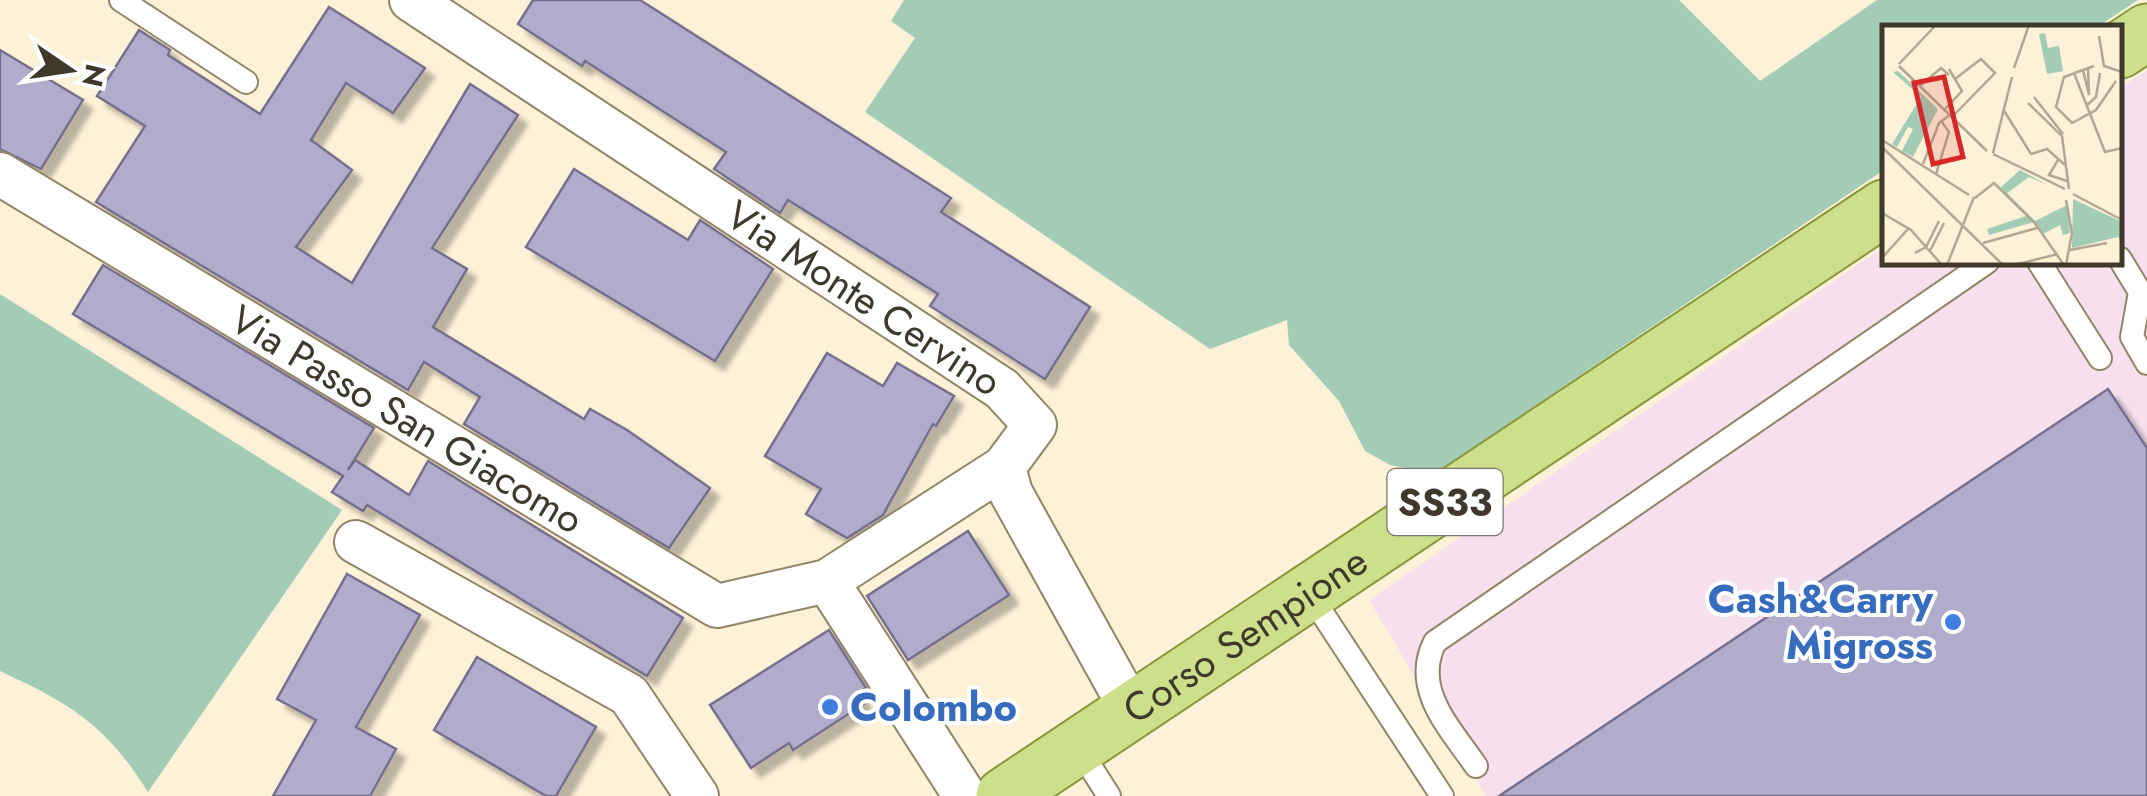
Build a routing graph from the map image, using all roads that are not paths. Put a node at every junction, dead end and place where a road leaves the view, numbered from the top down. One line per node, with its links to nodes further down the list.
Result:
1 (120, 0): 5 (lane)
2 (411, 0): 13 (street, Via Monte Cervino)
3 (2147, 32): 4 (main road)
4 (2122, 49)
5 (246, 82)
6 (0, 174): 15 (street, Via Passo San Giacomo)
7 (1882, 209): 16 (main road, Corso Sempione / SS33)
8 (2122, 262): 12 (lane)
9 (1983, 265): 19 (lane)
10 (2041, 265): 11 (lane)
11 (2100, 358)
12 (2147, 364)
13 (1004, 467): 15 (street, Via Passo San Giacomo); 17 (street)
14 (356, 542): 20 (street)
15 (827, 581): 21 (street)
16 (1309, 593): 17 (main road, Corso Sempione / SS33); 24 (lane)
17 (1132, 711): 18 (main road, Corso Sempione / SS33)
18 (1078, 747): 22 (main road, Corso Sempione / SS33); 23 (lane)
19 (1476, 766)
20 (697, 796)
21 (965, 796)
22 (1004, 796)
23 (1109, 796)
24 (1442, 796)

